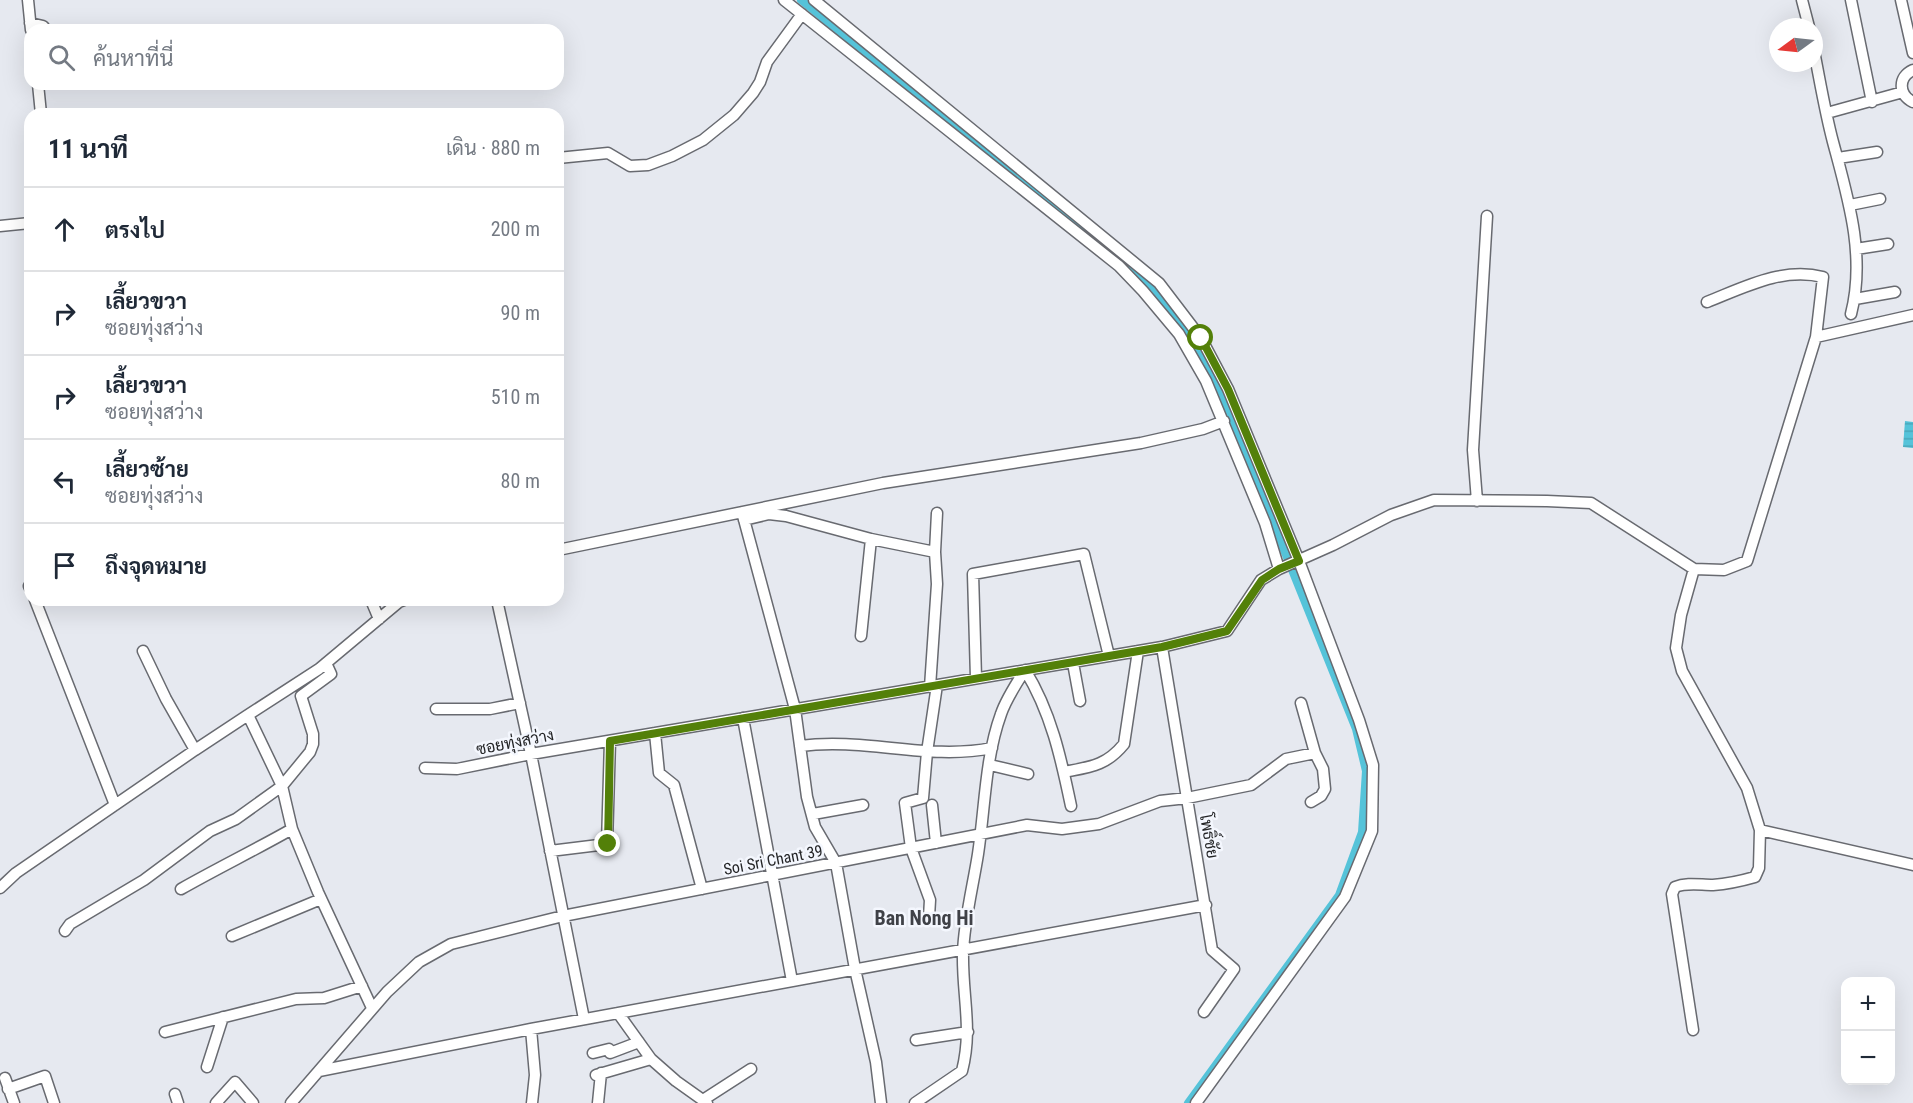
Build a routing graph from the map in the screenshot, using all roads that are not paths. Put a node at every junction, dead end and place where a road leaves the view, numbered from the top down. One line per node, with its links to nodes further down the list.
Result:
1 (28, 0): 10 (street)
2 (784, 0): 8 (street)
3 (814, 0): 43 (street)
4 (1802, 0): 9 (street)
5 (1851, 0): 16 (street)
6 (1901, 0): 7 (street)
7 (1908, 13): 11 (street)
8 (802, 14): 21 (street); 36 (street)
9 (1807, 18)
10 (30, 24)
11 (1913, 53)
12 (1913, 69): 15 (street)
13 (1818, 72): 19 (street)
14 (39, 90): 18 (street)
15 (1903, 92): 16 (street); 17 (street)
16 (1872, 102): 19 (street)
17 (1913, 102)
18 (40, 108)
19 (1827, 113): 22 (street)
20 (1877, 152): 22 (street)
21 (564, 157)
22 (1838, 158): 24 (street)
23 (1880, 199): 24 (street)
24 (1850, 205): 29 (street)
25 (1487, 216): 37 (street)
26 (24, 224): 27 (street)
27 (0, 226)
28 (1888, 244): 29 (street)
29 (1856, 249): 31 (street)
30 (1895, 292): 31 (street)
31 (1855, 300): 33 (street)
32 (1707, 302): 35 (street)
33 (1851, 314)
34 (1913, 315): 35 (street)
35 (1816, 337): 44 (street)
36 (1224, 421): 39 (street); 43 (street)
37 (1477, 501): 43 (street, ซอยทุ่งสว่าง); 44 (street, ซอยทุ่งสว่าง)
38 (937, 513): 42 (street)
39 (743, 516): 40 (street); 41 (street); 64 (street)
40 (871, 539): 42 (street); 50 (street)
41 (564, 549)
42 (935, 552): 59 (street)
43 (1289, 565): 51 (street, ซอยทุ่งสว่าง); 135 (street)
44 (1694, 569): 88 (street)
45 (37, 606): 82 (street)
46 (374, 606): 49 (street)
47 (396, 606): 49 (street)
48 (498, 606): 61 (street)
49 (379, 619): 55 (street)
50 (861, 636)
51 (1162, 647): 53 (street, ซอยทุ่งสว่าง); 80 (street, โพธิ์ชัย)
52 (144, 651): 71 (street)
53 (1138, 651): 54 (street, ซอยทุ่งสว่าง); 77 (street)
54 (1109, 656): 56 (street, ซอยทุ่งสว่าง); 58 (street)
55 (326, 663): 65 (street); 79 (street)
56 (1073, 663): 57 (street, ซอยทุ่งสว่าง); 60 (street)
57 (1025, 670): 58 (street, ซอยทุ่งสว่าง); 70 (street); 77 (street)
58 (976, 678): 59 (street, ซอยทุ่งสว่าง)
59 (934, 686): 64 (street, ซอยทุ่งสว่าง); 72 (street)
60 (1080, 701)
61 (520, 703): 63 (street); 74 (street)
62 (1301, 703): 73 (street)
63 (436, 709)
64 (795, 709): 66 (street, ซอยทุ่งสว่าง); 69 (street)
65 (248, 715): 71 (street); 79 (street)
66 (743, 718): 67 (street, ซอยทุ่งสว่าง); 95 (street)
67 (655, 733): 68 (street, ซอยทุ่งสว่าง); 98 (street)
68 (610, 741): 74 (street, ซอยทุ่งสว่าง); 92 (street)
69 (800, 746): 72 (street); 86 (street)
70 (992, 748): 72 (street); 75 (street)
71 (195, 750): 82 (street)
72 (927, 752): 91 (street)
73 (1315, 753): 80 (street, Soi Sri Chant 39); 81 (street)
74 (531, 754): 76 (street, ซอยทุ่งสว่าง); 92 (street)
75 (990, 765): 78 (street); 89 (street)
76 (425, 768)
77 (1064, 772): 85 (street)
78 (1028, 774)
79 (282, 786): 87 (street); 103 (street)
80 (1188, 798): 89 (street, Soi Sri Chant 39); 100 (street, โพธิ์ชัย)
81 (1311, 802)
82 (116, 805): 96 (street)
83 (863, 805): 86 (street)
84 (932, 805): 90 (street)
85 (1071, 806)
86 (813, 814): 93 (street)
87 (291, 829): 97 (street); 99 (street)
88 (1760, 830): 94 (street); 115 (street)
89 (981, 834): 90 (street, Soi Sri Chant 39); 105 (street)
90 (936, 843): 91 (street, Soi Sri Chant 39)
91 (911, 848): 93 (street, Soi Sri Chant 39); 102 (street)
92 (550, 851): 101 (street)
93 (836, 862): 95 (street, Soi Sri Chant 39); 106 (street)
94 (1913, 865)
95 (773, 875): 98 (street, Soi Sri Chant 39); 107 (street)
96 (0, 888)
97 (181, 889)
98 (702, 889): 101 (street, Soi Sri Chant 39)
99 (321, 899): 104 (street); 108 (street)
100 (1206, 905): 105 (street); 110 (street, โพธิ์ชัย)
101 (563, 916): 109 (street, Soi Sri Chant 39); 113 (street)
102 (929, 917)
103 (65, 931)
104 (232, 936)
105 (964, 949): 106 (street); 117 (street)
106 (855, 969): 107 (street); 133 (street)
107 (792, 981): 111 (street)
108 (362, 987): 109 (street); 112 (street)
109 (372, 1008): 124 (street, Soi Sri Chant 39)
110 (1204, 1012)
111 (618, 1013): 113 (street); 119 (street)
112 (223, 1017): 116 (street); 122 (street)
113 (584, 1019): 114 (street)
114 (531, 1029): 124 (street); 131 (street)
115 (1693, 1030)
116 (165, 1032)
117 (968, 1032): 118 (street); 134 (street)
118 (916, 1040)
119 (639, 1042): 120 (street); 121 (street)
120 (593, 1053)
121 (651, 1059): 125 (street); 132 (street)
122 (207, 1067)
123 (752, 1069): 125 (street)
124 (319, 1071): 130 (street, Soi Sri Chant 39)
125 (705, 1102)
126 (14, 1103): 127 (street)
127 (54, 1103)
128 (216, 1103): 129 (street)
129 (253, 1103)
130 (291, 1103)
131 (532, 1103)
132 (598, 1103)
133 (881, 1103)
134 (915, 1103)
135 (1196, 1103)

